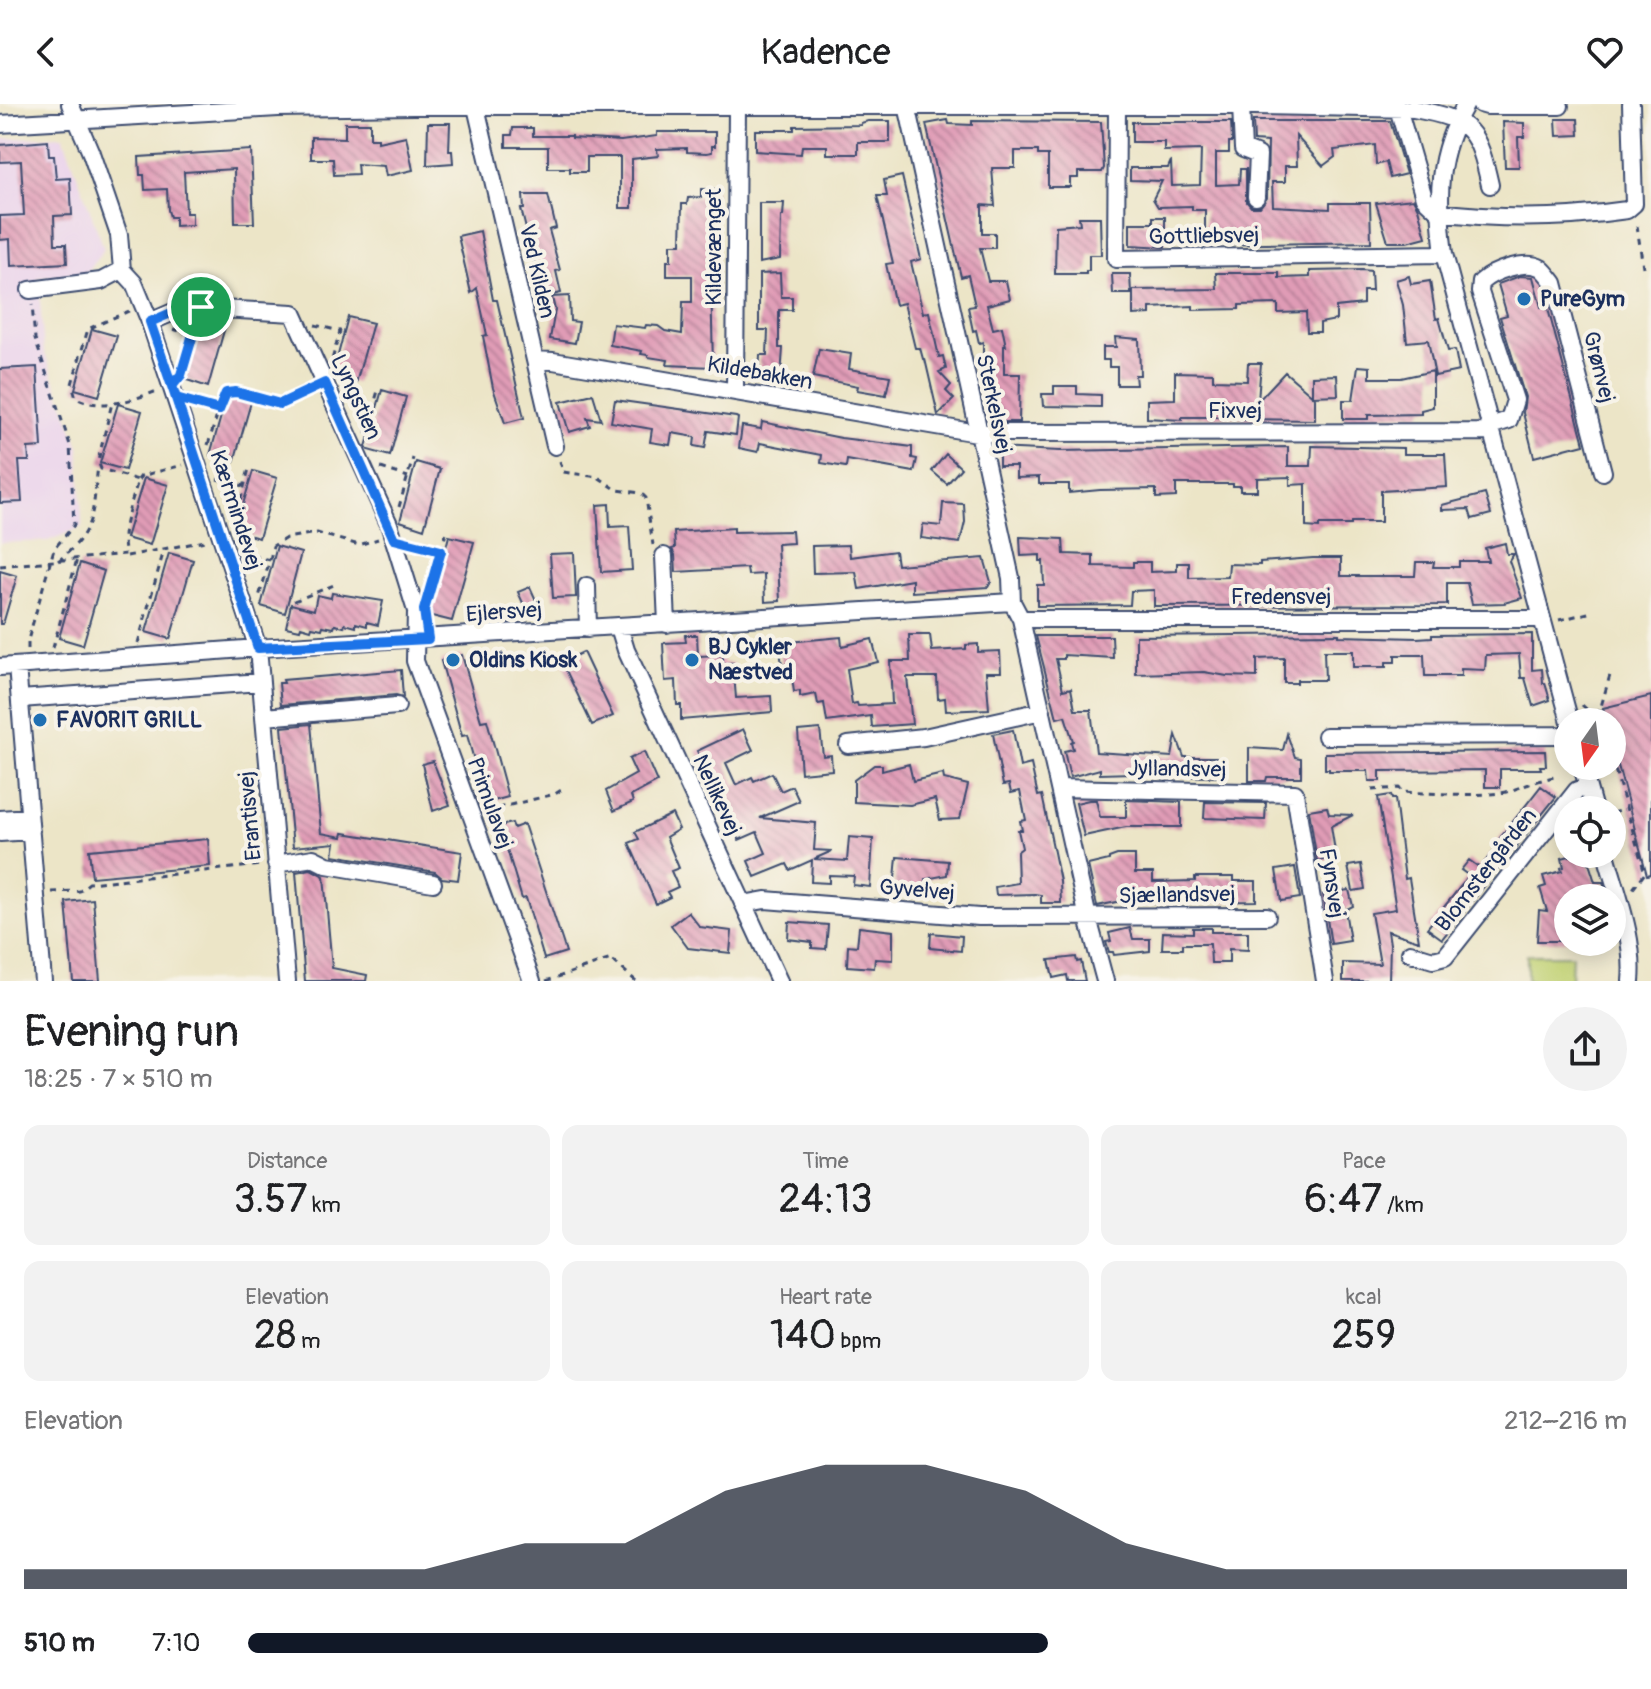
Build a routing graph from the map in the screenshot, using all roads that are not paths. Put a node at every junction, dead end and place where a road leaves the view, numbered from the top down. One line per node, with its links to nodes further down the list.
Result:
1 (858, 104): 6 (street); 7 (street)
2 (1466, 104): 18 (street)
3 (1480, 104): 14 (street)
4 (1631, 104): 22 (street)
5 (413, 105): 10 (street); 15 (street)
6 (737, 105): 15 (street); 30 (street, Kildevænget)
7 (907, 105): 11 (street); 32 (street, Sterkelsvej)
8 (1250, 105): 9 (street); 12 (street); 21 (street)
9 (1329, 105): 13 (street)
10 (277, 106): 17 (street)
11 (1008, 106): 12 (street)
12 (1128, 106): 25 (street, Gottliebsvej)
13 (1356, 106): 16 (street)
14 (1560, 106)
15 (476, 107): 29 (street, Ved Kilden)
16 (1398, 108): 18 (street); 23 (street)
17 (72, 112): 19 (street); 26 (street, Kærmindevej)
18 (1456, 121): 20 (street); 23 (street)
19 (0, 124)
20 (1490, 185)
21 (1256, 197)
22 (1627, 210): 23 (street); 24 (street)
23 (1439, 212): 25 (street)
24 (1637, 226)
25 (1444, 254): 31 (street)
26 (122, 270): 27 (street); 28 (street, Kærmindevej)
27 (30, 290)
28 (153, 330): 43 (street, Lyngstien); 44 (street, Kærmindevej)
29 (535, 360): 30 (street, Kildebakken); 33 (street, Ved Kilden)
30 (735, 391): 32 (street, Kildebakken)
31 (1491, 429): 32 (street, Fixvej); 34 (street, Grønvej); 39 (street)
32 (977, 433): 37 (street, Sterkelsvej)
33 (555, 446)
34 (1603, 472)
35 (664, 556): 40 (street)
36 (587, 586): 42 (street)
37 (1012, 602): 38 (street, Sterkelsvej); 40 (street, Ejlersvej)
38 (1021, 619): 39 (street, Fredensvej); 50 (street, Sterkelsvej)
39 (1543, 621): 49 (street)
40 (667, 624): 41 (street, Ejlersvej)
41 (619, 627): 42 (street, Ejlersvej); 66 (street, Nellikevej)
42 (588, 629): 43 (street, Ejlersvej)
43 (414, 640): 44 (street, Ejlersvej); 72 (street, Primulavej)
44 (258, 648): 45 (street, Ejlersvej); 46 (street, Erantisvej)
45 (16, 666): 47 (street)
46 (261, 682): 47 (street); 51 (street, Erantisvej)
47 (20, 699): 61 (street)
48 (397, 706): 51 (street)
49 (1566, 708)
50 (1042, 711): 54 (street); 56 (street, Sterkelsvej)
51 (264, 717): 63 (street, Erantisvej)
52 (1554, 735): 53 (street)
53 (1326, 736)
54 (848, 745)
55 (1586, 780): 57 (street)
56 (1059, 788): 58 (street, Jyllandsvej); 68 (street, Sterkelsvej)
57 (1588, 788): 59 (street); 69 (street, Blomstergården)
58 (1295, 793): 75 (street, Fynsvej)
59 (1590, 796)
60 (0, 819): 61 (street)
61 (30, 824): 62 (street); 70 (street)
62 (0, 833)
63 (276, 864): 65 (street); 71 (street, Erantisvej)
64 (1610, 868): 76 (street)
65 (433, 883)
66 (743, 904): 68 (street, Gyvelvej); 73 (street, Nellikevej)
67 (1267, 916): 68 (street, Sjællandsvej)
68 (1088, 918): 74 (street, Sterkelsvej)
69 (1410, 953)
70 (43, 981)
71 (287, 981)
72 (532, 981)
73 (779, 981)
74 (1105, 981)
75 (1325, 981)
76 (1631, 981)

